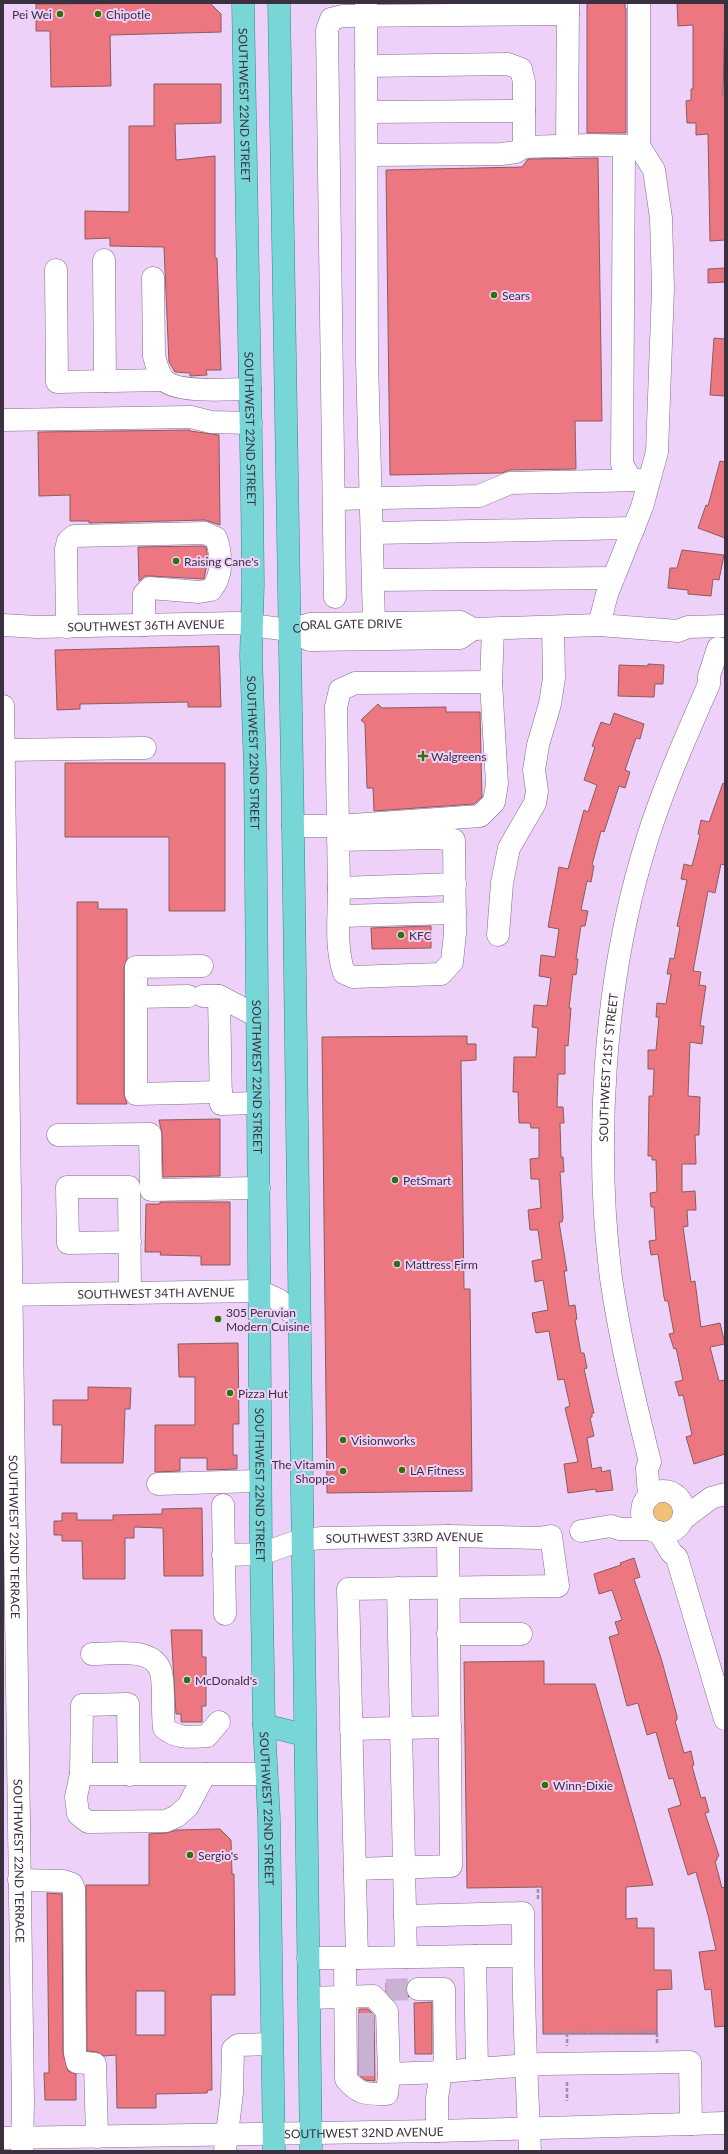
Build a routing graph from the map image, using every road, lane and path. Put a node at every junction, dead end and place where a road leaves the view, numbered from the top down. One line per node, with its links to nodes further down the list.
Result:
1 (243, 3): 18 (main road, SOUTHWEST 22ND STREET)
2 (279, 3): 37 (main road)
3 (639, 3): 10 (street)
4 (366, 9): 5 (street); 6 (street); 23 (street)
5 (568, 9): 9 (street)
6 (366, 66): 7 (street); 8 (street)
7 (524, 111): 8 (street); 11 (street)
8 (367, 112): 12 (street)
9 (567, 146): 10 (street); 11 (street)
10 (632, 146): 21 (street); 21 (street)
11 (524, 147): 12 (street)
12 (367, 155): 22 (street)
13 (104, 260): 17 (street)
14 (56, 270): 17 (street)
15 (153, 278): 16 (street)
16 (164, 380): 17 (street); 18 (street)
17 (105, 381)
18 (250, 389): 20 (main road, SOUTHWEST 22ND STREET)
19 (3, 420): 20 (street)
20 (251, 423): 29 (main road, SOUTHWEST 22ND STREET)
21 (640, 480): 22 (street); 24 (street)
22 (371, 497): 23 (street); 25 (street)
23 (334, 499): 28 (street)
24 (634, 528): 25 (street); 26 (street)
25 (373, 533): 27 (street)
26 (613, 578): 27 (street); 33 (street)
27 (374, 580): 30 (street)
28 (335, 597)
29 (252, 624): 32 (street, SOUTHWEST 36TH AVENUE); 37 (street, SOUTHWEST 36TH AVENUE); 53 (main road, SOUTHWEST 22ND STREET)
30 (374, 624): 36 (street, CORAL GATE DRIVE); 37 (street, CORAL GATE DRIVE)
31 (3, 625): 34 (street, SOUTHWEST 36TH AVENUE)
32 (144, 625): 34 (street, SOUTHWEST 36TH AVENUE); 34 (street)
33 (599, 625): 35 (street, CORAL GATE DRIVE); 38 (street, CORAL GATE DRIVE)
34 (67, 627)
35 (553, 627): 36 (street, CORAL GATE DRIVE); 49 (street)
36 (483, 629): 37 (street, CORAL GATE DRIVE); 39 (street)
37 (289, 630): 43 (main road)
38 (722, 644): 64 (street, SOUTHWEST 21ST STREET)
39 (492, 682): 44 (street); 44 (street)
40 (3, 706): 42 (street, SOUTHWEST 22ND TERRACE)
41 (145, 748): 42 (street)
42 (4, 750): 62 (street, SOUTHWEST 22ND TERRACE)
43 (293, 826): 44 (street); 63 (main road)
44 (338, 833): 45 (street); 46 (street)
45 (454, 884): 46 (street); 47 (street)
46 (339, 888): 48 (street)
47 (455, 913): 48 (street); 48 (street)
48 (340, 916)
49 (498, 936)
50 (202, 966): 52 (street)
51 (203, 996): 52 (street); 53 (street); 54 (street)
52 (136, 997): 54 (street)
53 (257, 1016): 55 (main road, SOUTHWEST 22ND STREET)
54 (221, 1098): 55 (street); 56 (street)
55 (258, 1104): 58 (main road, SOUTHWEST 22ND STREET)
56 (135, 1108)
57 (58, 1135): 58 (street)
58 (259, 1188): 60 (main road, SOUTHWEST 22ND STREET)
59 (130, 1242): 61 (street)
60 (259, 1291): 61 (street, SOUTHWEST 34TH AVENUE); 63 (street, SOUTHWEST 34TH AVENUE); 65 (main road, SOUTHWEST 22ND STREET)
61 (130, 1293): 62 (street, SOUTHWEST 34TH AVENUE)
62 (7, 1295): 99 (street, SOUTHWEST 22ND TERRACE)
63 (298, 1319): 76 (main road)
64 (650, 1462): 67 (street, SOUTHWEST 21ST STREET); 69 (street, SOUTHWEST 21ST STREET)
65 (260, 1481): 66 (street); 77 (main road, SOUTHWEST 22ND STREET)
66 (158, 1484)
67 (674, 1495): 68 (street); 69 (street); 71 (street)
68 (718, 1496): 71 (street)
69 (646, 1501): 72 (street); 73 (street)
70 (223, 1505): 78 (street)
71 (681, 1522): 73 (street); 79 (street)
72 (611, 1526): 73 (street); 74 (street)
73 (655, 1530): 79 (street)
74 (581, 1531)
75 (448, 1536): 76 (street, SOUTHWEST 33RD AVENUE); 81 (street); 81 (street, SOUTHWEST 33RD AVENUE)
76 (301, 1540): 77 (street, SOUTHWEST 33RD AVENUE); 92 (main road)
77 (261, 1554): 78 (street, SOUTHWEST 33RD AVENUE); 88 (main road, SOUTHWEST 22ND STREET)
78 (223, 1555): 82 (street)
79 (677, 1558): 86 (street)
80 (398, 1588): 81 (street); 89 (street); 91 (street)
81 (448, 1588): 83 (street)
82 (226, 1614)
83 (448, 1634): 84 (street); 90 (street)
84 (521, 1634)
85 (92, 1654): 87 (street)
86 (725, 1719)
87 (219, 1722)
88 (264, 1725): 92 (main road); 95 (main road, SOUTHWEST 22ND STREET)
89 (401, 1727): 90 (street); 91 (street); 97 (street)
90 (450, 1727): 97 (street)
91 (351, 1729): 98 (street)
92 (304, 1735): 106 (main road)
93 (81, 1774): 94 (street); 96 (street); 96 (street)
94 (205, 1774): 95 (street); 96 (street)
95 (266, 1774): 112 (main road, SOUTHWEST 22ND STREET)
96 (129, 1775)
97 (404, 1868): 98 (street); 102 (street)
98 (355, 1869): 107 (street)
99 (19, 1880): 124 (street); 125 (street, SOUTHWEST 22ND TERRACE)
100 (538, 1889): 101 (path)
101 (538, 1904)
102 (405, 1916): 104 (street); 105 (street)
103 (475, 1956): 104 (street); 105 (street); 116 (street)
104 (523, 1956): 115 (street)
105 (406, 1957): 107 (street)
106 (308, 1958): 107 (street); 110 (main road)
107 (351, 1958): 109 (street)
108 (418, 1989): 117 (street)
109 (346, 1997): 110 (street); 113 (street); 113 (street)
110 (309, 1998): 127 (main road)
111 (540, 2033): 114 (path)
112 (272, 2044): 126 (main road, SOUTHWEST 22ND STREET); 128 (street)
113 (369, 2047): 117 (street)
114 (657, 2048)
115 (526, 2067): 116 (street); 121 (street); 122 (street)
116 (477, 2070): 117 (street)
117 (441, 2072): 123 (street)
118 (567, 2092): 119 (path)
119 (567, 2101)
120 (725, 2123): 121 (street, SOUTHWEST 32ND AVENUE)
121 (691, 2124): 122 (street, SOUTHWEST 32ND AVENUE)
122 (529, 2128): 123 (street, SOUTHWEST 32ND AVENUE); 129 (street)
123 (437, 2131): 127 (street, SOUTHWEST 32ND AVENUE)
124 (97, 2137): 125 (street, SOUTHWEST 32ND AVENUE); 128 (street, SOUTHWEST 32ND AVENUE)
125 (16, 2142)
126 (274, 2142): 127 (street, SOUTHWEST 32ND AVENUE); 128 (street, SOUTHWEST 32ND AVENUE)
127 (310, 2142)
128 (225, 2143)
129 (530, 2151)

